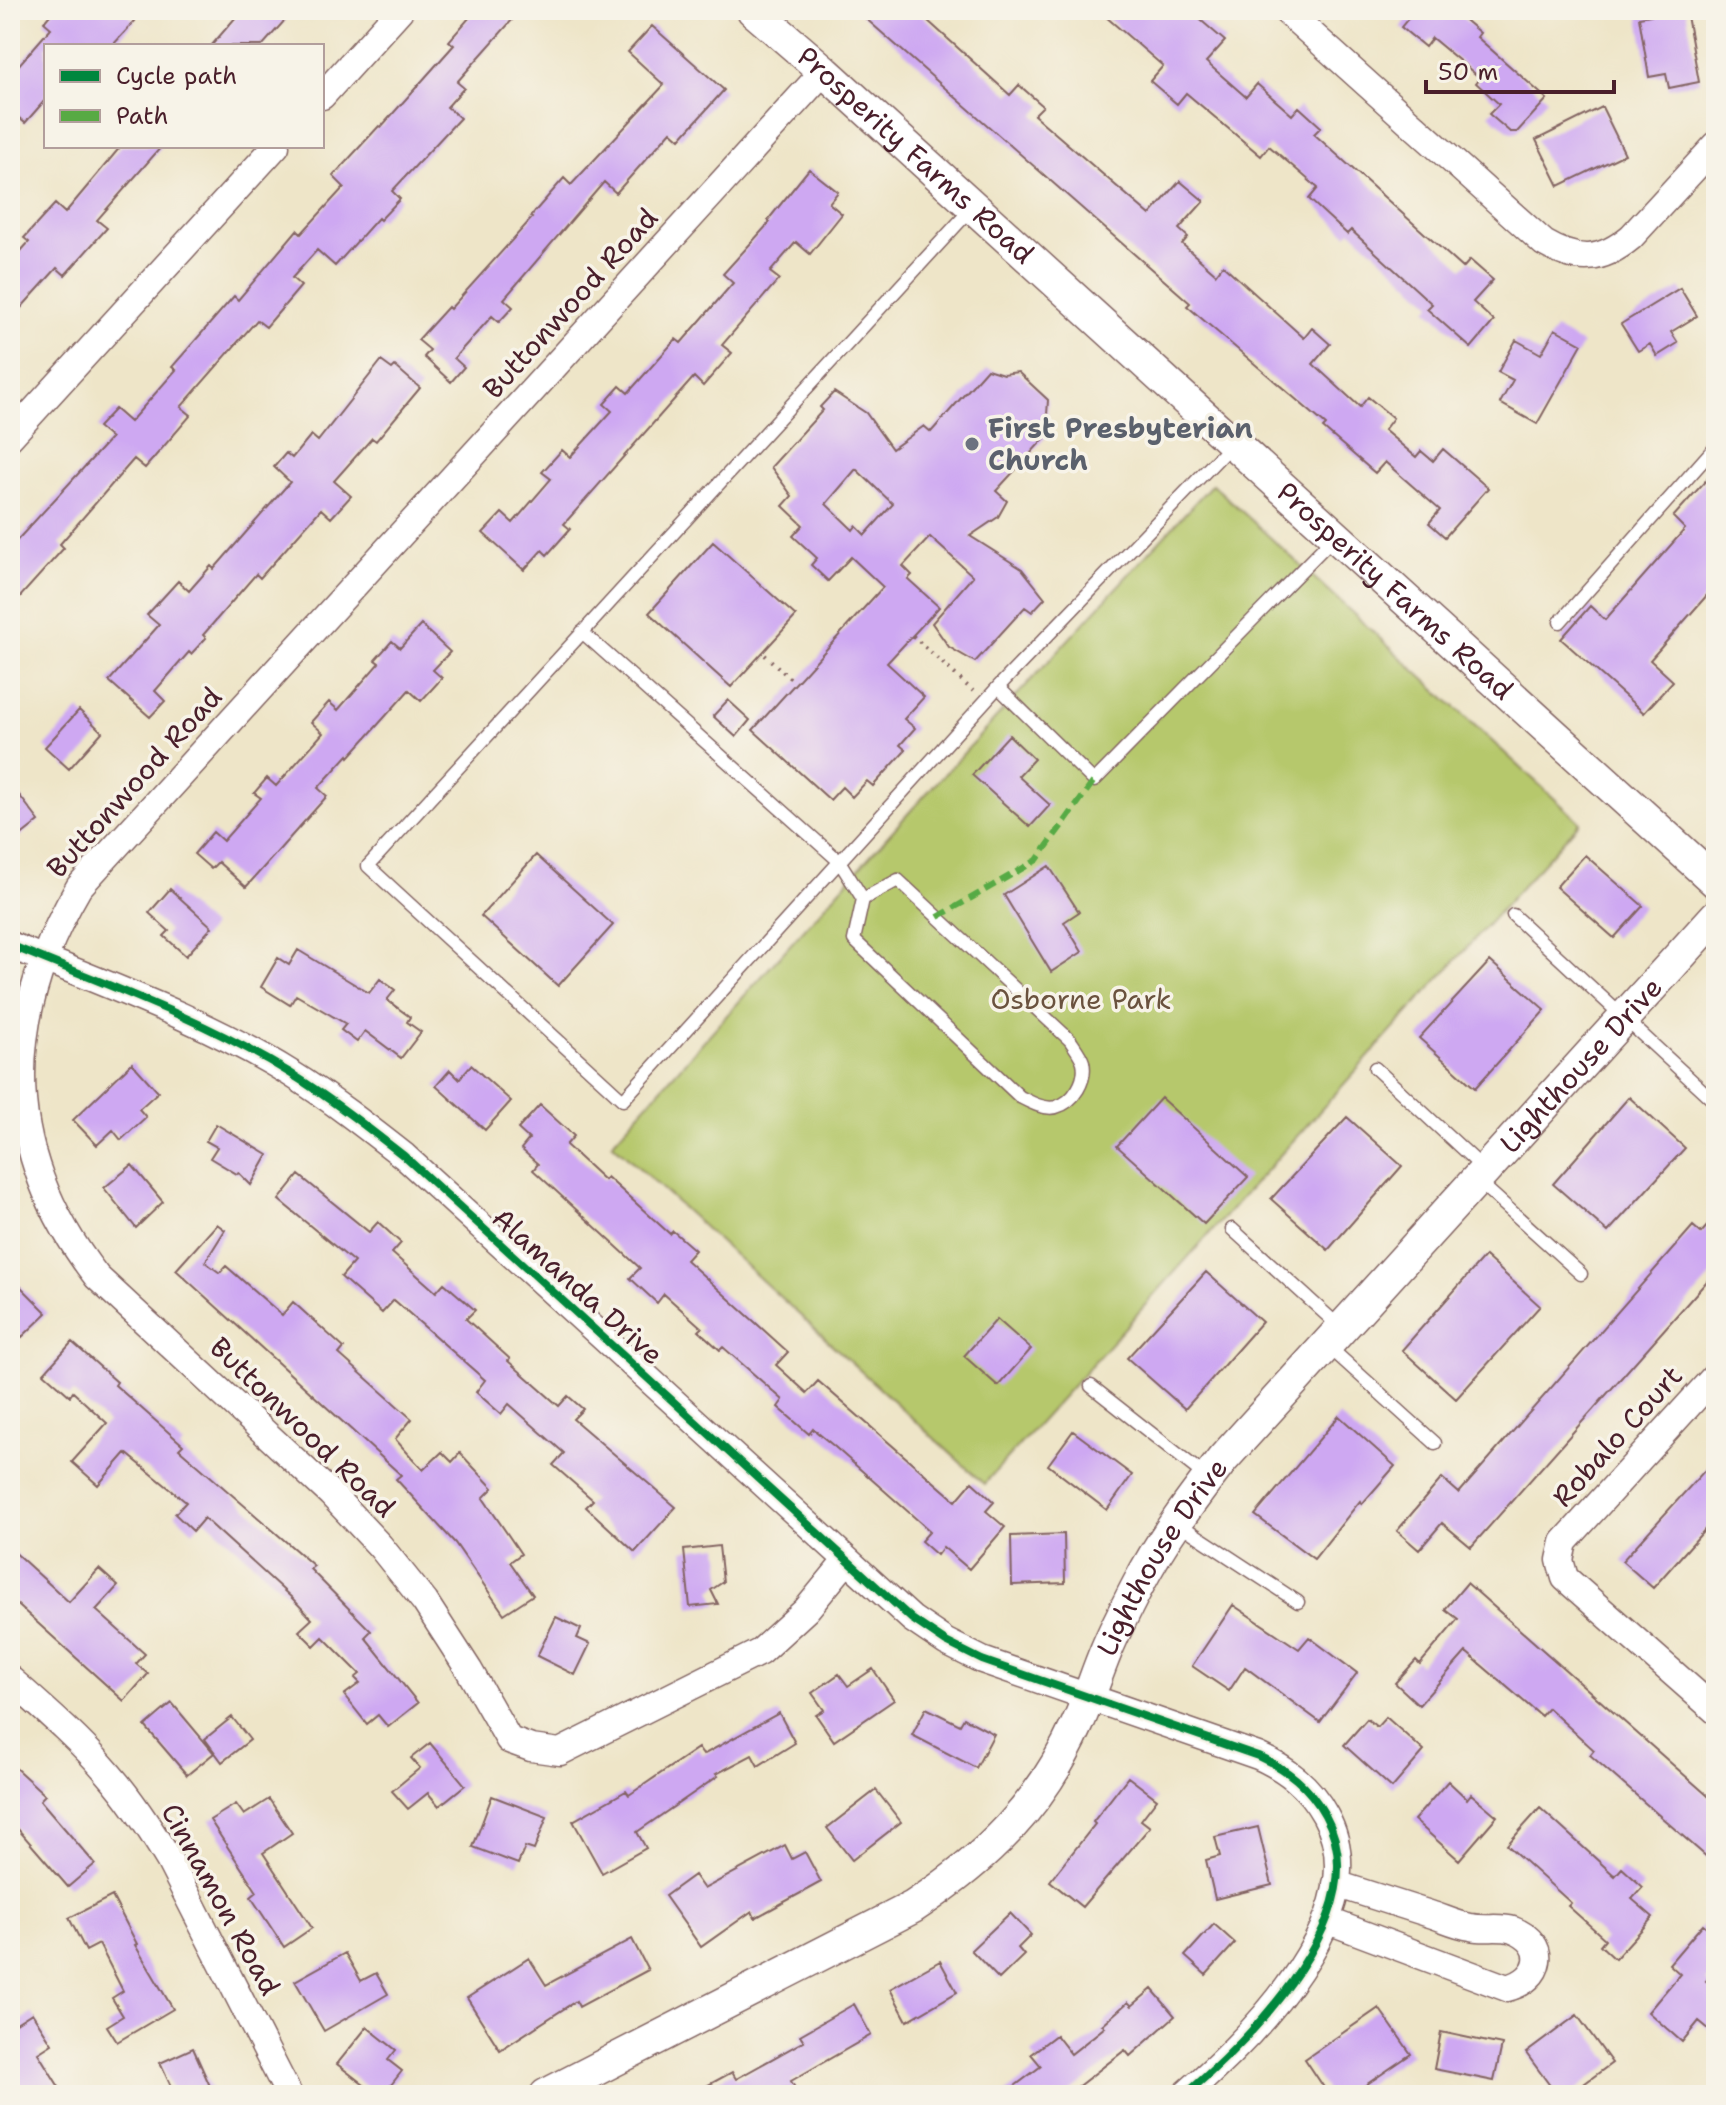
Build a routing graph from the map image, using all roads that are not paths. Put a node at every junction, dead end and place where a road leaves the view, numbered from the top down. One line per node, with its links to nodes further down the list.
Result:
1 (400, 10): 5 (street)
2 (753, 10): 4 (street, Prosperity Farms Road)
3 (1285, 10): 6 (street)
4 (824, 71): 8 (street, Prosperity Farms Road); 22 (street, Buttonwood Road)
5 (324, 94)
6 (1716, 145)
7 (274, 148): 9 (street)
8 (973, 207): 10 (street, Prosperity Farms Road); 14 (lane)
9 (10, 437)
10 (1233, 443): 12 (street, Prosperity Farms Road); 15 (lane)
11 (1716, 446): 13 (lane)
12 (1335, 536): 15 (lane); 17 (street, Prosperity Farms Road)
13 (1560, 622)
14 (582, 632): 16 (lane); 16 (lane)
15 (998, 687): 16 (lane)
16 (839, 861): 18 (lane)
17 (1716, 882)
18 (863, 899): 18 (lane)
19 (1513, 915): 23 (lane)
20 (1716, 916): 23 (street, Lighthouse Drive)
21 (10, 945): 22 (street, Alamanda Drive)
22 (38, 957): 35 (street, Alamanda Drive); 35 (street, Buttonwood Road)
23 (1623, 1017): 25 (lane); 26 (street, Lighthouse Drive)
24 (1375, 1068): 26 (lane)
25 (1716, 1103)
26 (1481, 1175): 28 (lane); 29 (street, Lighthouse Drive)
27 (1232, 1229): 29 (lane)
28 (1581, 1274)
29 (1334, 1336): 32 (lane); 33 (street, Lighthouse Drive)
30 (1716, 1375): 39 (street, Robalo Court)
31 (1091, 1386): 33 (lane)
32 (1435, 1443)
33 (1208, 1478): 34 (street, Lighthouse Drive)
34 (1176, 1522): 36 (lane); 38 (street, Lighthouse Drive)
35 (847, 1560): 38 (street, Alamanda Drive)
36 (1298, 1602)
37 (10, 1679): 42 (street, Cinnamon Road)
38 (1088, 1697): 40 (street, Alamanda Drive); 43 (street, Lighthouse Drive)
39 (1716, 1711)
40 (1336, 1884): 41 (street, Alamanda Drive); 41 (street)
41 (1326, 1920): 44 (street, Alamanda Drive)
42 (289, 2095)
43 (546, 2095)
44 (1185, 2095)

